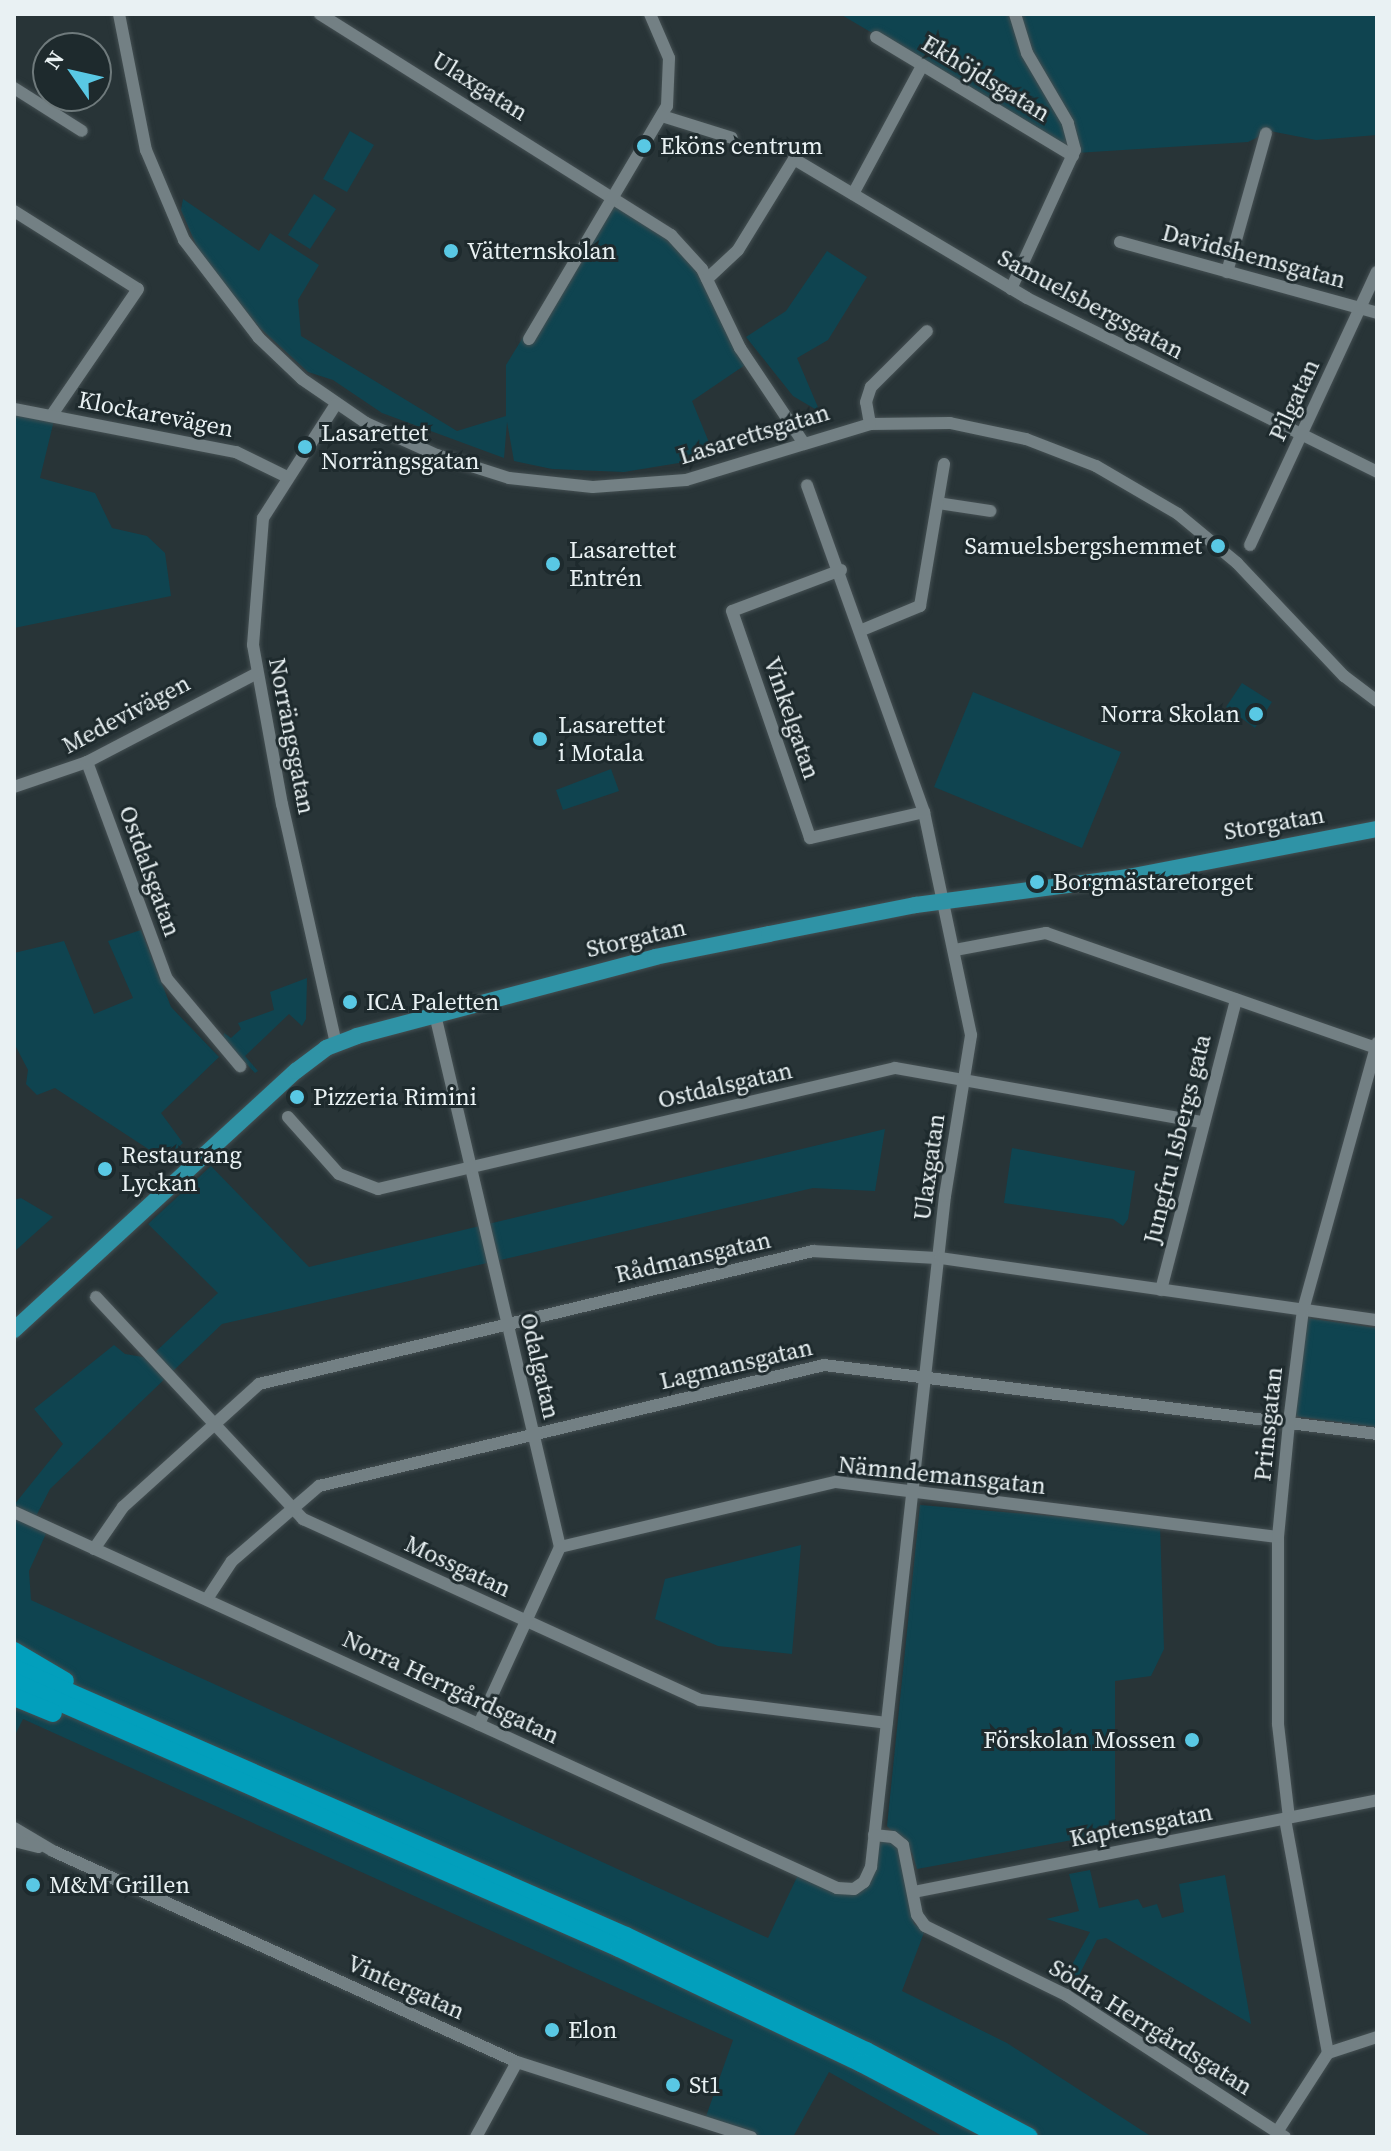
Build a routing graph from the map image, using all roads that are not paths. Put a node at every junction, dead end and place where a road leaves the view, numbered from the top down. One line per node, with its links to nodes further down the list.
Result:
1 (119, 14): 25 (street, Lasarettsgatan)
2 (320, 14): 14 (street, Ulaxgatan)
3 (650, 14): 8 (street)
4 (1015, 14): 12 (street)
5 (876, 37): 6 (street, Ekhöjdsgatan)
6 (922, 66): 12 (street, Ekhöjdsgatan); 13 (street)
7 (14, 88): 9 (street)
8 (662, 116): 11 (street); 14 (street)
9 (82, 131)
10 (1266, 133): 17 (street)
11 (732, 138)
12 (1073, 156): 20 (street)
13 (853, 194): 19 (street, Samuelsbergsgatan); 20 (street, Samuelsbergsgatan)
14 (616, 196): 19 (street, Ulaxgatan); 24 (street)
15 (14, 211): 27 (street)
16 (1120, 242): 17 (street, Davidshemsgatan)
17 (1227, 272): 21 (street, Davidshemsgatan)
18 (1377, 272): 21 (street, Pilgatan)
19 (707, 279): 30 (street, Ulaxgatan)
20 (1011, 289): 29 (street, Samuelsbergsgatan)
21 (1360, 308): 22 (street, Davidshemsgatan); 29 (street, Pilgatan)
22 (1377, 313)
23 (927, 331): 28 (street)
24 (529, 339)
25 (336, 404): 30 (street, Lasarettsgatan); 33 (street, Norrängsgatan)
26 (14, 409): 27 (street, Klockarevägen)
27 (51, 416): 33 (street, Klockarevägen)
28 (870, 424): 30 (street, Lasarettsgatan); 41 (street, Lasarettsgatan)
29 (1301, 435): 32 (street, Samuelsbergsgatan); 37 (street, Pilgatan)
30 (803, 442)
31 (944, 464): 35 (street)
32 (1377, 472)
33 (285, 476): 40 (street, Norrängsgatan)
34 (807, 485): 38 (street, Ulaxgatan)
35 (938, 503): 36 (street); 39 (street)
36 (990, 511)
37 (1250, 545)
38 (841, 570): 39 (street, Ulaxgatan); 44 (street, Vinkelgatan)
39 (862, 630): 44 (street, Ulaxgatan)
40 (255, 674): 42 (street, Medevivägen); 51 (street, Norrängsgatan)
41 (1377, 701)
42 (87, 762): 43 (street, Medevivägen); 53 (street, Ostdalsgatan)
43 (14, 787)
44 (924, 812): 47 (street, Ulaxgatan)
45 (1377, 820): 47 (main road, Storgatan)
46 (1377, 829): 47 (main road, Storgatan)
47 (943, 897): 48 (street, Ulaxgatan); 50 (main road, Storgatan)
48 (955, 950): 49 (street); 54 (street, Ulaxgatan)
49 (1236, 1000): 52 (street); 56 (street, Jungfru Isbergs gata)
50 (434, 1010): 51 (main road, Storgatan); 57 (street, Odalgatan)
51 (334, 1040): 62 (main road, Storgatan); 65 (main road, Storgatan)
52 (1377, 1047): 61 (street, Prinsgatan)
53 (240, 1066)
54 (965, 1079): 56 (street, Ostdalsgatan); 57 (street, Ostdalsgatan); 58 (street, Ulaxgatan)
55 (288, 1117): 57 (street, Ostdalsgatan)
56 (1202, 1122): 59 (street, Jungfru Isbergs gata)
57 (471, 1168): 64 (street, Odalgatan)
58 (940, 1258): 59 (street, Rådmansgatan); 64 (street, Rådmansgatan); 66 (street, Ulaxgatan)
59 (1161, 1290): 61 (street, Rådmansgatan)
60 (96, 1297): 68 (street, Mossgatan)
61 (1303, 1310): 63 (street, Rådmansgatan); 67 (street, Prinsgatan)
62 (14, 1318)
63 (1377, 1320)
64 (508, 1323): 68 (street, Rådmansgatan); 69 (street, Odalgatan)
65 (14, 1330)
66 (928, 1377): 67 (street, Lagmansgatan); 69 (street, Lagmansgatan); 71 (street, Ulaxgatan)
67 (1289, 1422): 70 (street, Lagmansgatan); 74 (street, Prinsgatan)
68 (212, 1424): 72 (street, Mossgatan); 76 (street, Rådmansgatan)
69 (534, 1434): 72 (street, Lagmansgatan); 75 (street, Odalgatan)
70 (1377, 1434)
71 (914, 1492): 74 (street, Nämndemansgatan); 75 (street, Nämndemansgatan); 84 (street, Ulaxgatan)
72 (289, 1508): 77 (street, Lagmansgatan); 78 (street, Mossgatan)
73 (14, 1512): 76 (street, Norra Herrgårdsgatan)
74 (1278, 1537): 88 (street, Prinsgatan)
75 (560, 1547): 78 (street)
76 (94, 1549): 77 (street, Norra Herrgårdsgatan)
77 (207, 1599): 85 (street, Norra Herrgårdsgatan)
78 (527, 1621): 84 (street, Mossgatan); 85 (street)
79 (14, 1651): 83 (highway)
80 (14, 1668): 83 (highway)
81 (14, 1682): 86 (highway)
82 (14, 1697): 86 (highway)
83 (114, 1713): 102 (highway)
84 (887, 1723): 90 (street, Ulaxgatan)
85 (479, 1724): 93 (street, Norra Herrgårdsgatan)
86 (188, 1760): 101 (highway)
87 (1377, 1800): 88 (street, Kaptensgatan)
88 (1287, 1819): 94 (street, Kaptensgatan); 96 (street, Prinsgatan)
89 (14, 1828): 92 (street, Vintergatan)
90 (874, 1835): 93 (street, Ulaxgatan); 94 (street, Södra Herrgårdsgatan)
91 (14, 1841): 92 (street, Vintergatan)
92 (53, 1851): 97 (street, Vintergatan)
93 (868, 1877)
94 (914, 1892): 98 (street, Södra Herrgårdsgatan)
95 (1377, 2037): 96 (street)
96 (1328, 2053): 98 (street)
97 (517, 2062): 99 (street); 100 (street, Vintergatan)
98 (1281, 2135)
99 (476, 2137)
100 (751, 2137)
101 (1002, 2137)
102 (1029, 2137)

